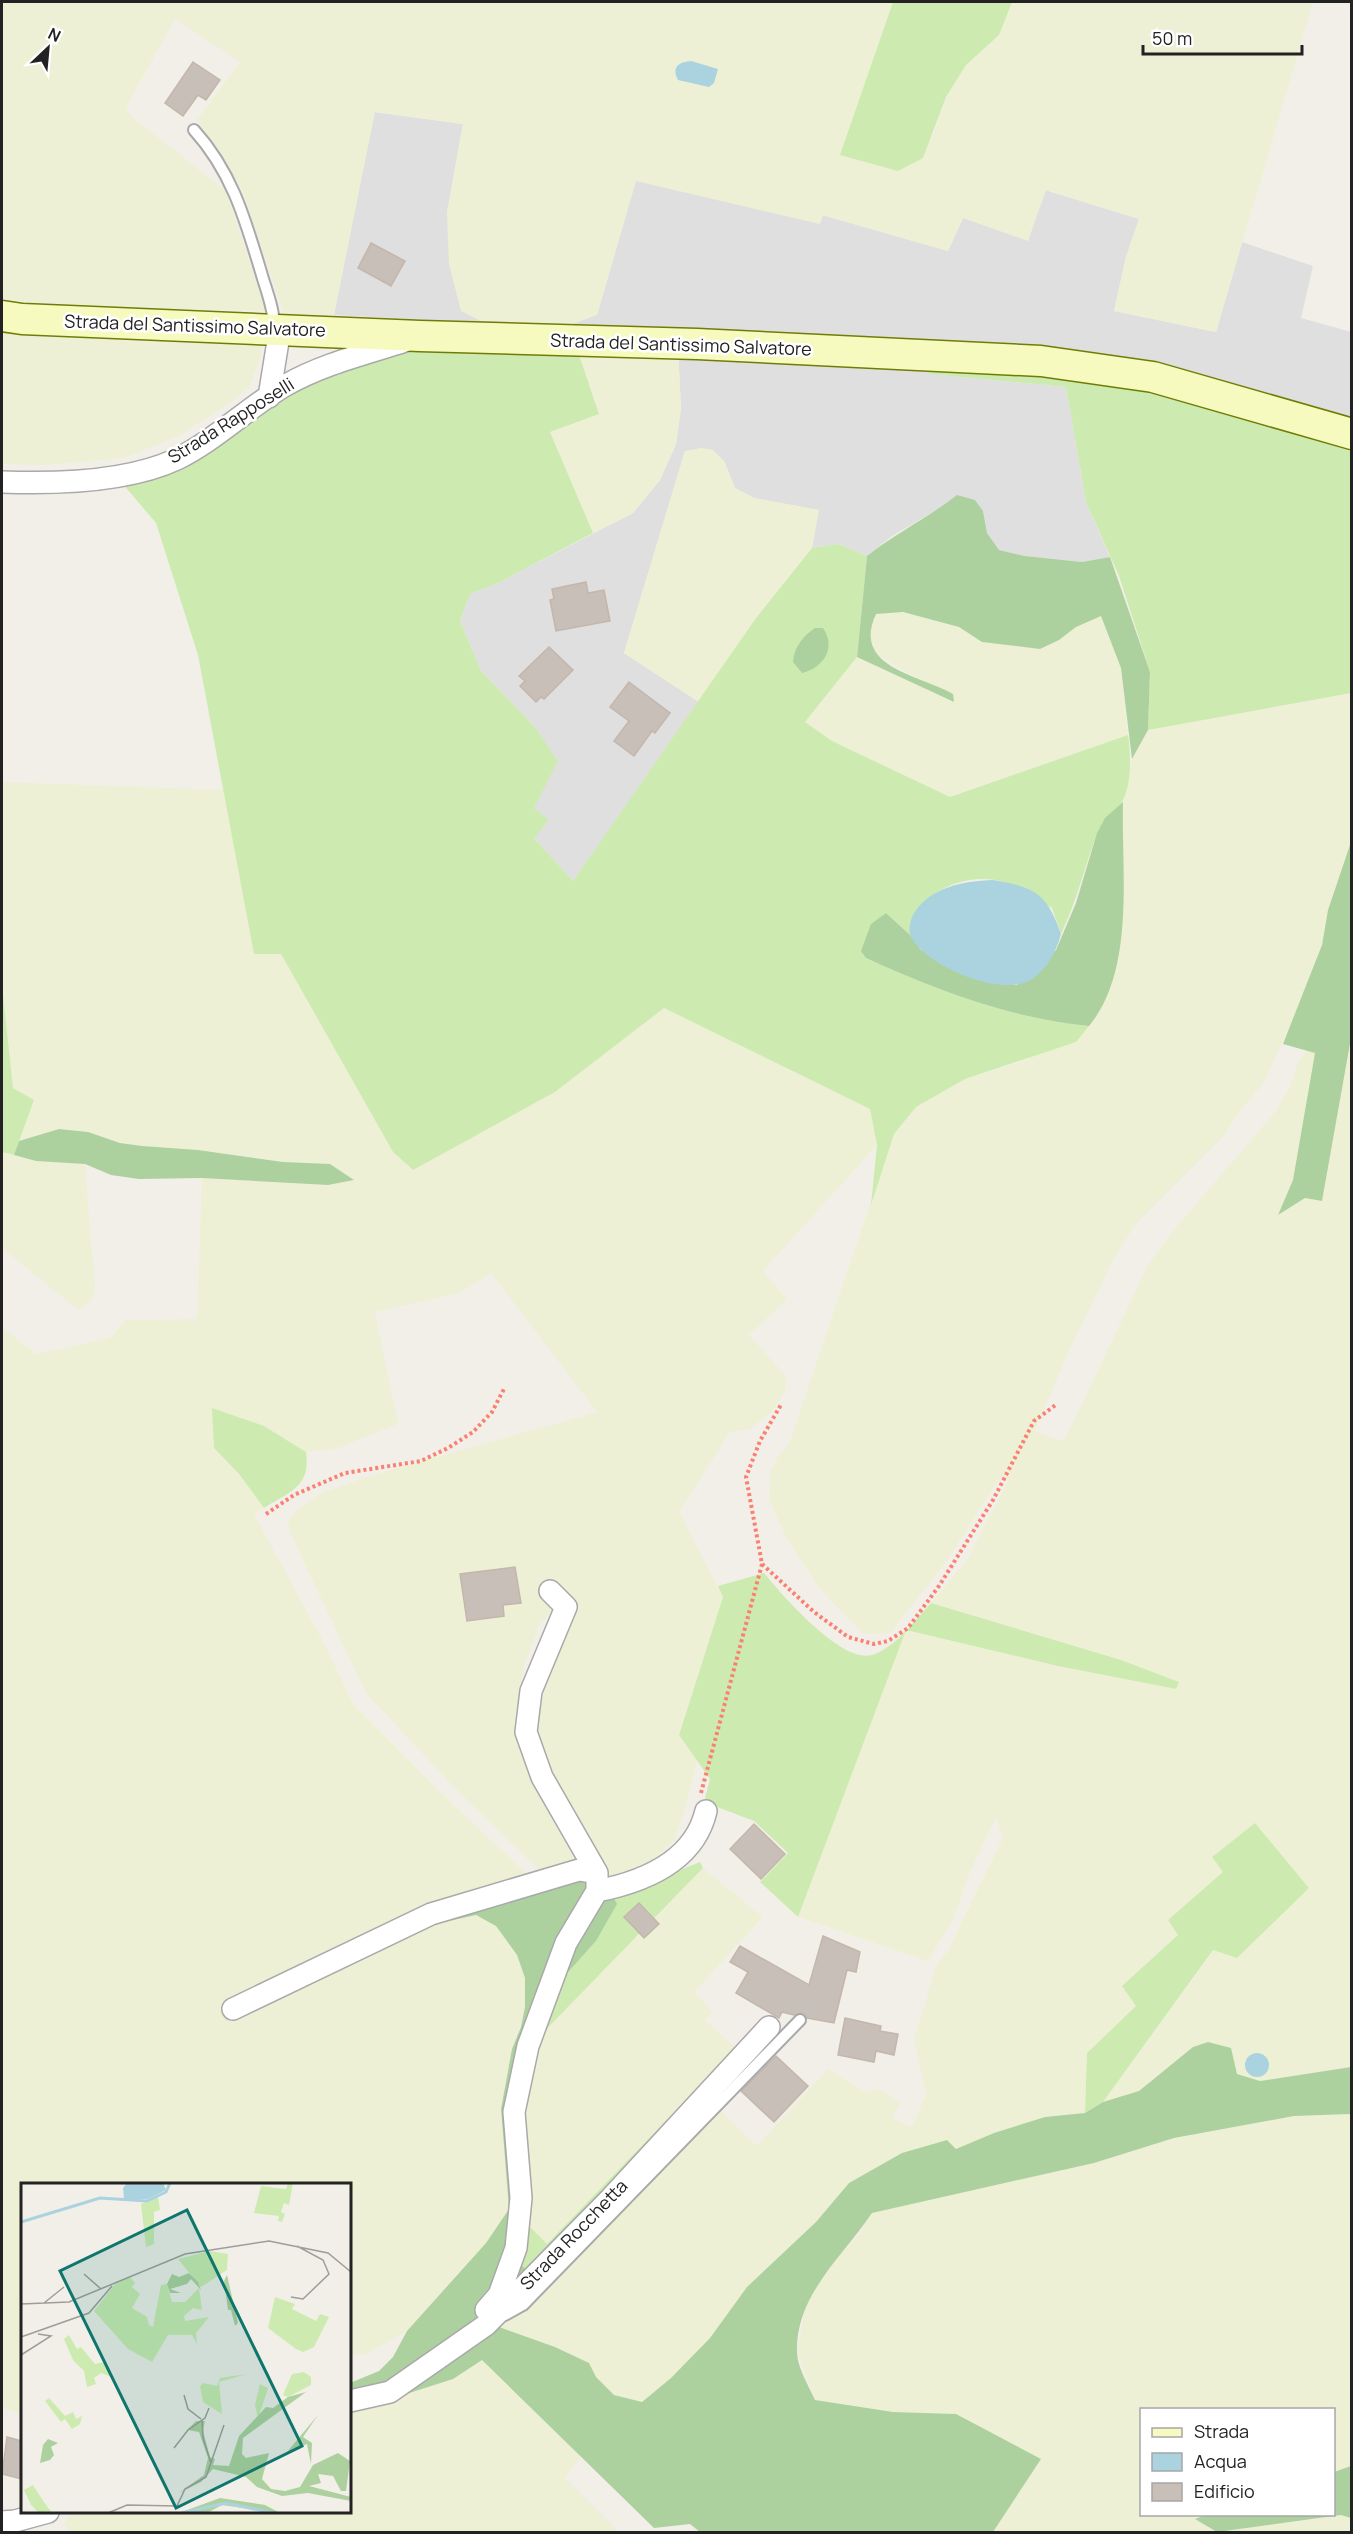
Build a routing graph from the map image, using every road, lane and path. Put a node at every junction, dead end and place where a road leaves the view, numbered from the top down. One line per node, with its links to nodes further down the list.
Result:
1 (194, 130): 3 (lane)
2 (2, 316): 3 (street, Strada del Santissimo Salvatore)
3 (277, 329): 4 (street, Strada del Santissimo Salvatore); 5 (street)
4 (420, 336): 5 (street, Strada Rapposelli); 6 (street, Strada del Santissimo Salvatore)
5 (269, 397): 7 (street, Strada Rapposelli)
6 (1352, 434)
7 (2, 482)
8 (505, 1388): 11 (path)
9 (782, 1403): 12 (path)
10 (1057, 1404): 12 (path)
11 (266, 1514)
12 (762, 1564): 14 (path)
13 (550, 1592): 15 (street)
14 (706, 1811): 15 (street)
15 (597, 1882): 16 (street); 20 (street)
16 (233, 2009)
17 (800, 2020): 19 (lane)
18 (769, 2027): 19 (street, Strada Rocchetta)
19 (486, 2325): 20 (street, Strada Rocchetta)
20 (460, 2341): 21 (street, Strada Rocchetta)
21 (351, 2401)
22 (42, 2513): 23 (street)
23 (2, 2522)

